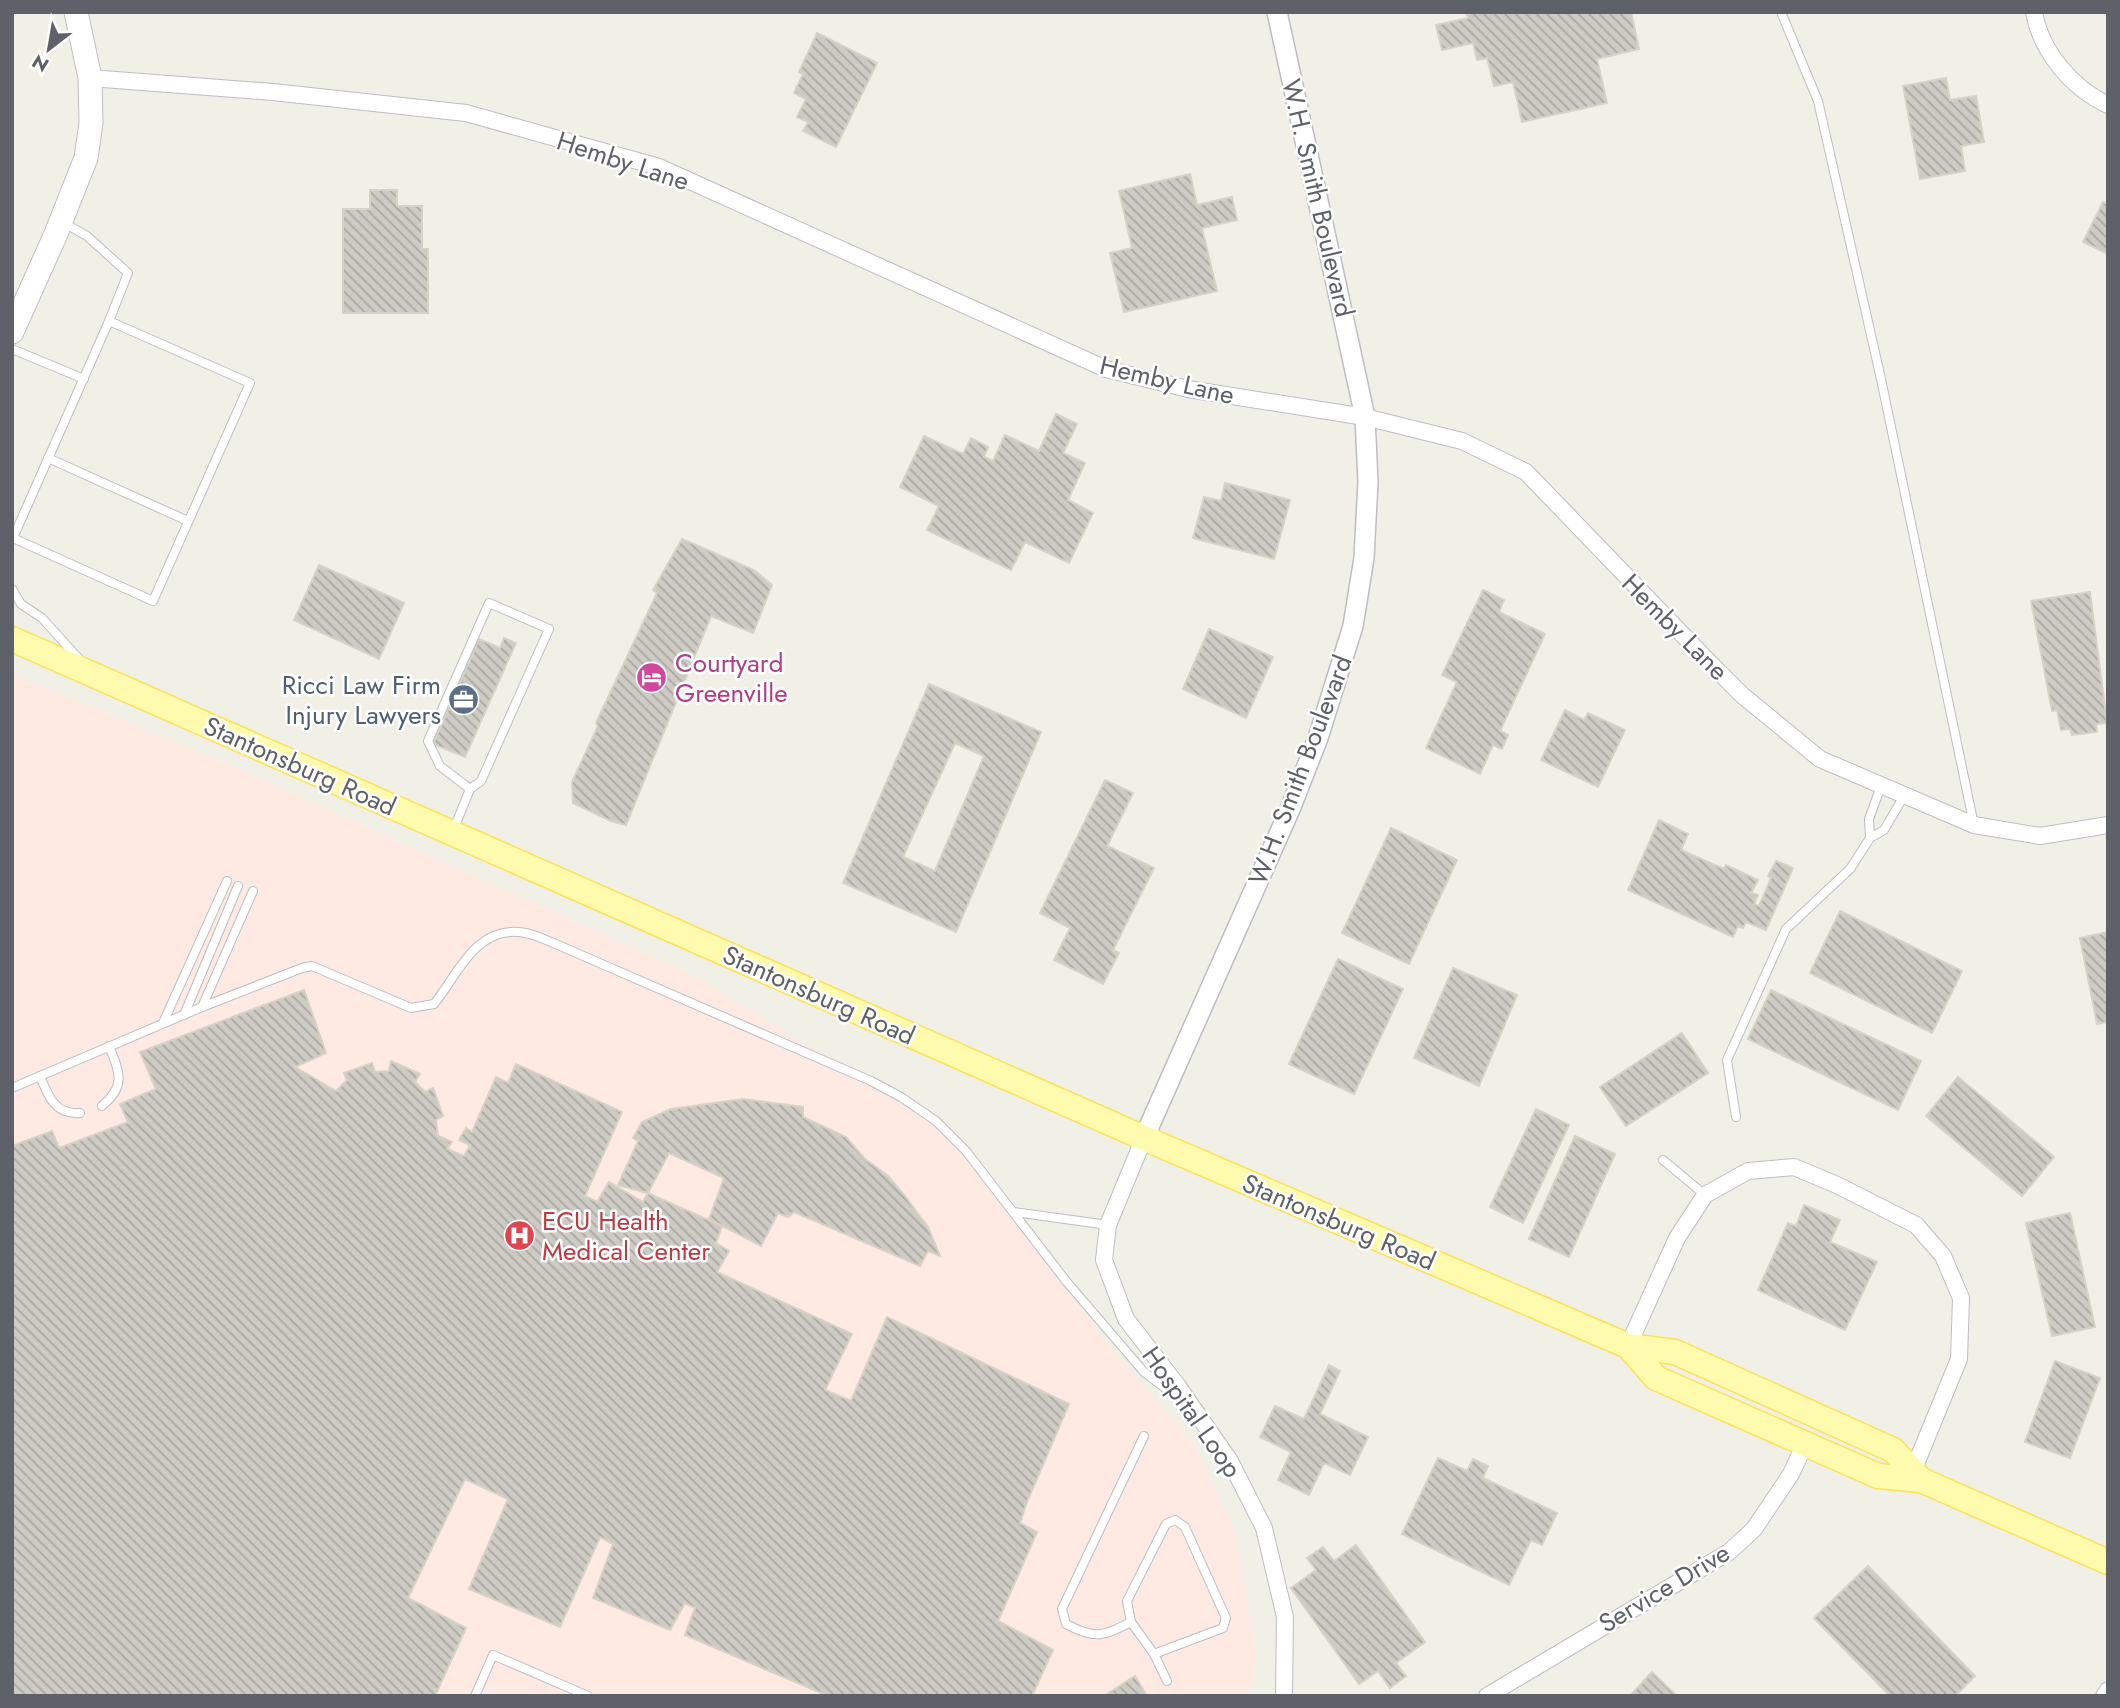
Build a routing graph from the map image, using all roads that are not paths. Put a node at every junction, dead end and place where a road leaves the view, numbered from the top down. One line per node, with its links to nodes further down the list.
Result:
1 (76, 12): 5 (main road)
2 (1277, 12): 12 (street, W.H. Smith Boulevard)
3 (1781, 12): 22 (lane)
4 (2034, 12): 6 (street)
5 (90, 78): 7 (main road); 12 (street, Hemby Lane)
6 (2108, 105)
7 (61, 222): 8 (lane); 9 (main road)
8 (109, 321): 11 (lane); 14 (lane)
9 (12, 332)
10 (12, 349): 11 (lane)
11 (83, 379): 13 (lane)
12 (1365, 417): 19 (street, Hemby Lane); 38 (street, W.H. Smith Boulevard)
13 (48, 458): 14 (lane); 15 (lane)
14 (188, 521): 15 (lane)
15 (13, 539)
16 (12, 589): 18 (lane)
17 (12, 639): 18 (main road, Stantonsburg Road)
18 (93, 675): 24 (main road, Stantonsburg Road)
19 (1881, 786): 21 (street, Hemby Lane); 25 (lane)
20 (470, 789): 20 (lane); 24 (lane)
21 (1904, 796): 22 (street, Hemby Lane); 25 (lane)
22 (1974, 825): 23 (street, Hemby Lane)
23 (2108, 825)
24 (452, 833): 38 (main road, Stantonsburg Road)
25 (1870, 838): 37 (lane)
26 (227, 881): 31 (lane)
27 (238, 886): 30 (lane)
28 (253, 891): 29 (lane)
29 (202, 1007): 30 (lane); 41 (lane)
30 (184, 1015): 31 (lane)
31 (163, 1023): 32 (lane)
32 (109, 1046): 33 (lane); 35 (lane)
33 (40, 1076): 34 (lane); 36 (lane)
34 (12, 1088)
35 (102, 1106)
36 (80, 1113)
37 (1736, 1117)
38 (1144, 1138): 42 (street, Hospital Loop); 43 (main road, Stantonsburg Road)
39 (1663, 1160): 40 (lane)
40 (1704, 1195): 43 (street); 47 (street)
41 (1014, 1212): 42 (lane); 44 (lane)
42 (1108, 1225): 44 (street, Hospital Loop)
43 (1628, 1346): 46 (main road, Stantonsburg Road); 47 (main road, Stantonsburg Road)
44 (1195, 1411): 55 (street, Hospital Loop)
45 (1144, 1436): 49 (lane)
46 (1805, 1444): 47 (main road, Stantonsburg Road); 56 (street, Service Drive)
47 (1917, 1476): 48 (main road, Stantonsburg Road)
48 (2108, 1562)
49 (1131, 1622): 50 (lane); 50 (lane)
50 (1154, 1654): 51 (lane)
51 (1167, 1681)
52 (2108, 1690): 57 (street)
53 (475, 1696): 54 (lane)
54 (588, 1696)
55 (1284, 1696)
56 (1487, 1696)
57 (2104, 1696)

